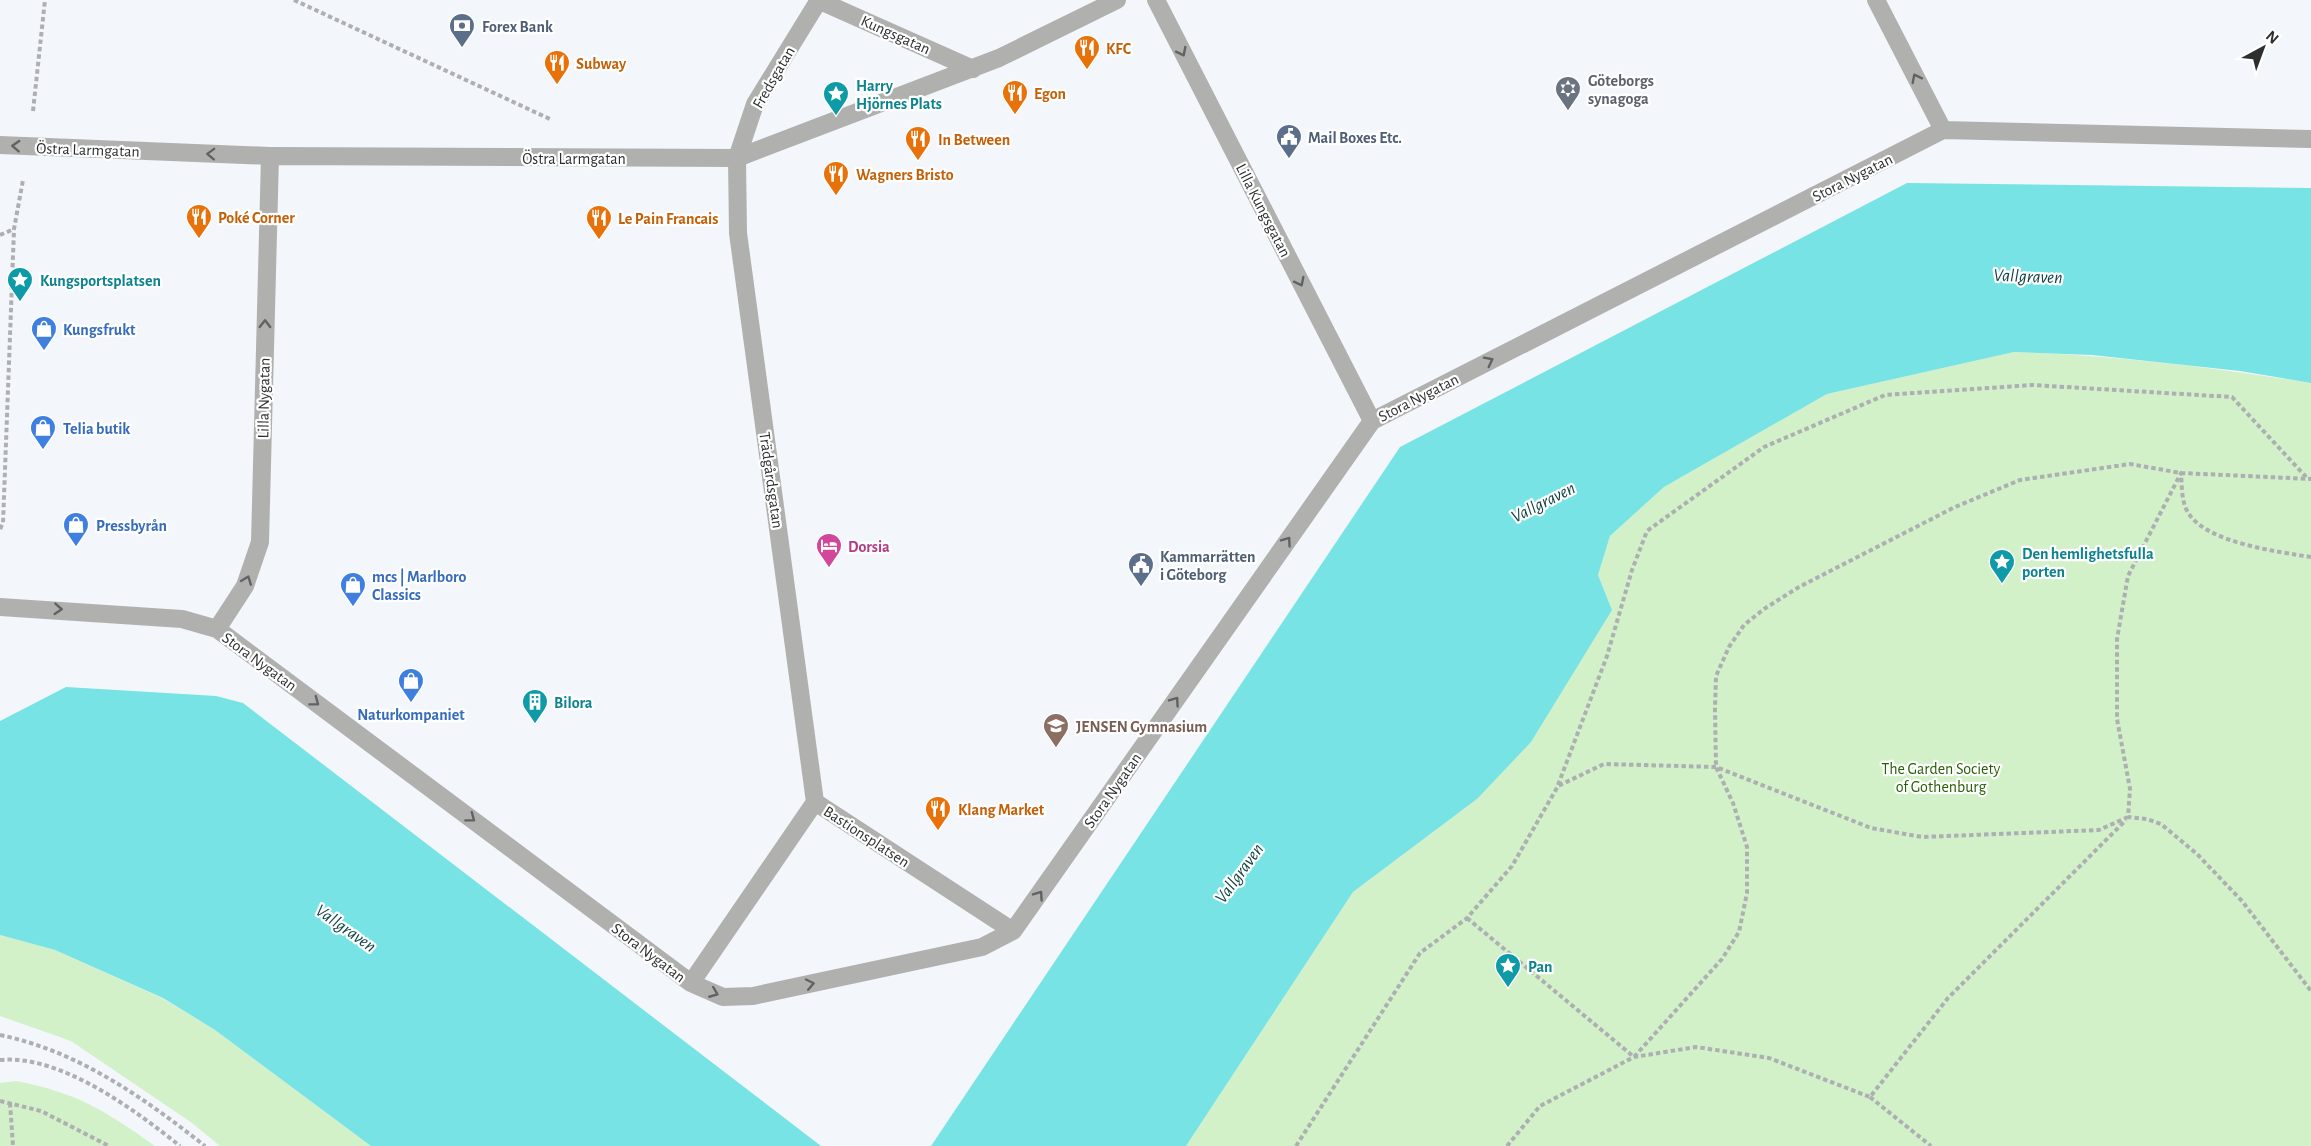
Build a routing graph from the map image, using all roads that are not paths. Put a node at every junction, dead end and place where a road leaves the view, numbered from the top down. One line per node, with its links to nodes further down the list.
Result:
1 (819, 0): 5 (street, Kungsgatan); 10 (street, Fredsgatan)
2 (1117, 0): 5 (street, Östra Larmgatan)
3 (1156, 0): 11 (street, Lilla Kungsgatan, one-way to 11)
4 (1876, 0): 6 (street, one-way to 4)
5 (973, 69): 10 (street, Östra Larmgatan)
6 (1943, 130): 7 (street, Stora Nygatan); 11 (street, Stora Nygatan, one-way to 6)
7 (2311, 138)
8 (0, 146): 9 (street, Östra Larmgatan, one-way to 8)
9 (270, 156): 10 (street, Östra Larmgatan); 13 (street, Lilla Nygatan, one-way to 9)
10 (737, 158): 14 (street, Trädgårdsgatan)
11 (1372, 421): 15 (street, Stora Nygatan, one-way to 11)
12 (0, 607): 13 (street, Stora Nygatan, one-way to 13)
13 (217, 629): 16 (street, Stora Nygatan, one-way to 16)
14 (815, 802): 15 (street, Bastionsplatsen); 16 (street, Bastionsplatsen)
15 (1013, 931): 16 (street, Stora Nygatan, one-way to 15)
16 (691, 983)

